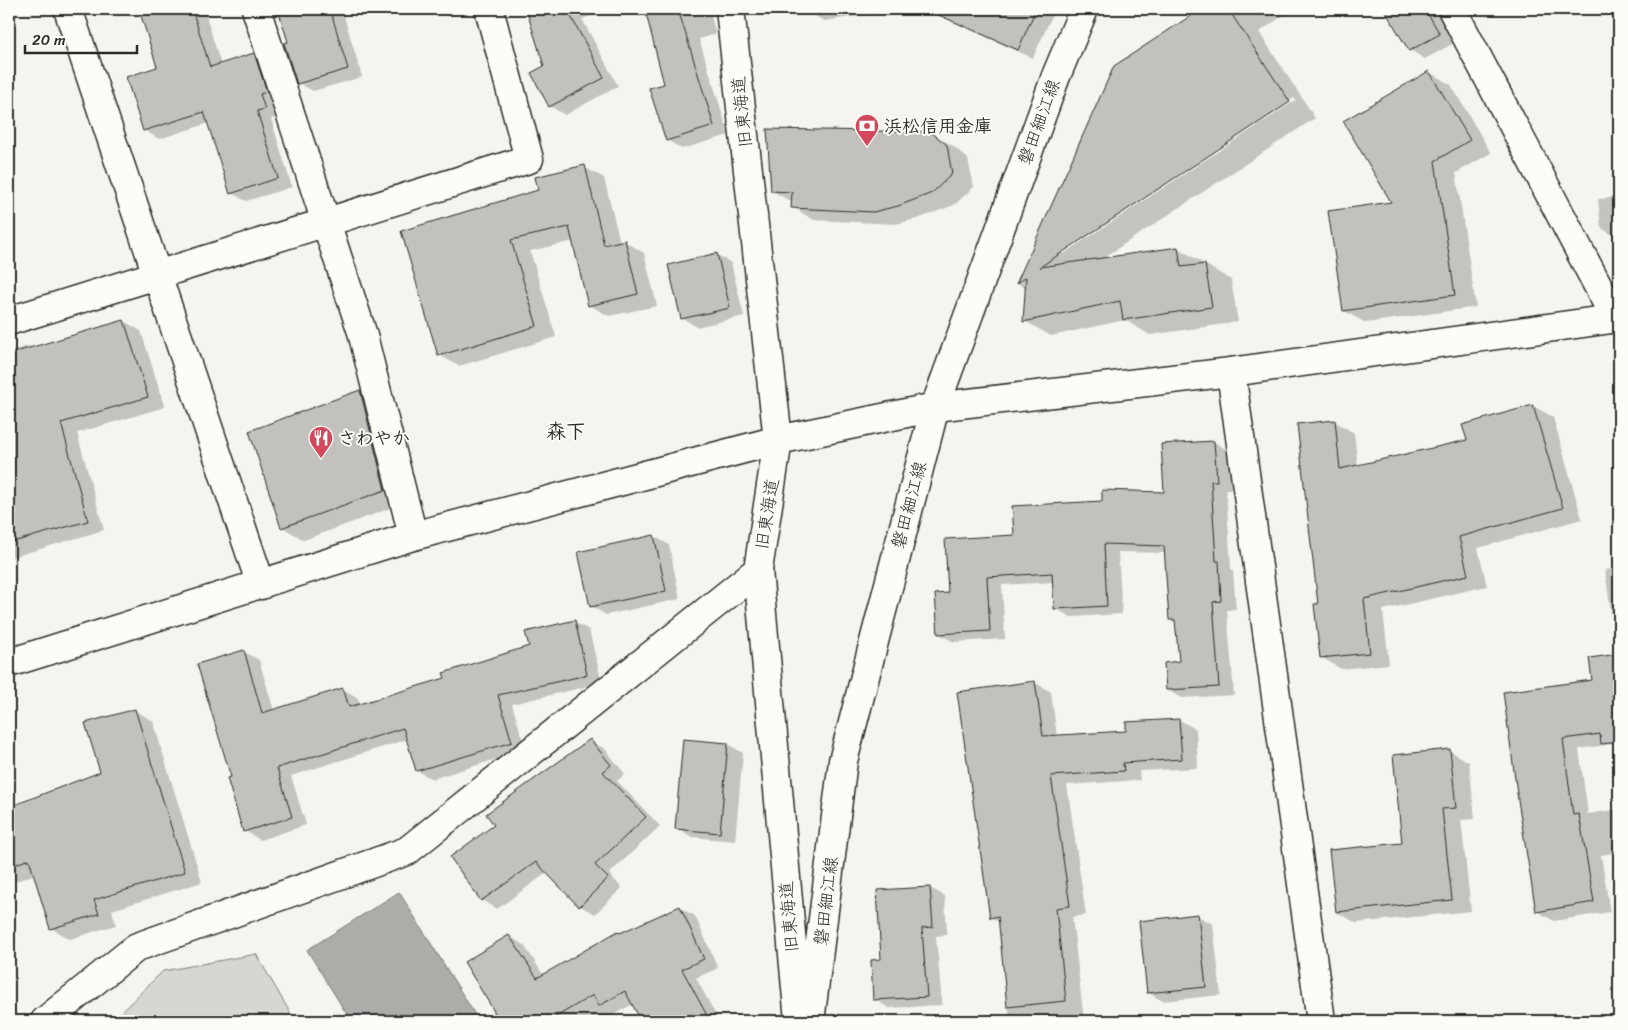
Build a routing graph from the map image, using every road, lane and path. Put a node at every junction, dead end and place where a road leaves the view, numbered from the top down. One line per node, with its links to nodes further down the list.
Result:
1 (68, 9): 8 (street)
2 (256, 9): 7 (street)
3 (489, 9): 7 (street)
4 (730, 9): 13 (street, 旧東海道)
5 (1084, 9): 12 (street, 磐田細江線)
6 (1452, 9): 9 (street)
7 (326, 222): 8 (street); 14 (street)
8 (158, 274): 10 (street); 16 (street)
9 (1617, 318): 11 (street)
10 (9, 321)
11 (1231, 372): 12 (street); 21 (street)
12 (935, 407): 13 (street); 20 (street, 磐田細江線)
13 (778, 440): 14 (street); 15 (street, 旧東海道)
14 (413, 536): 16 (street)
15 (758, 570): 18 (street); 19 (street, 旧東海道)
16 (261, 585): 17 (street)
17 (9, 663)
18 (45, 1021)
19 (799, 1021)
20 (810, 1021)
21 (1321, 1021)

